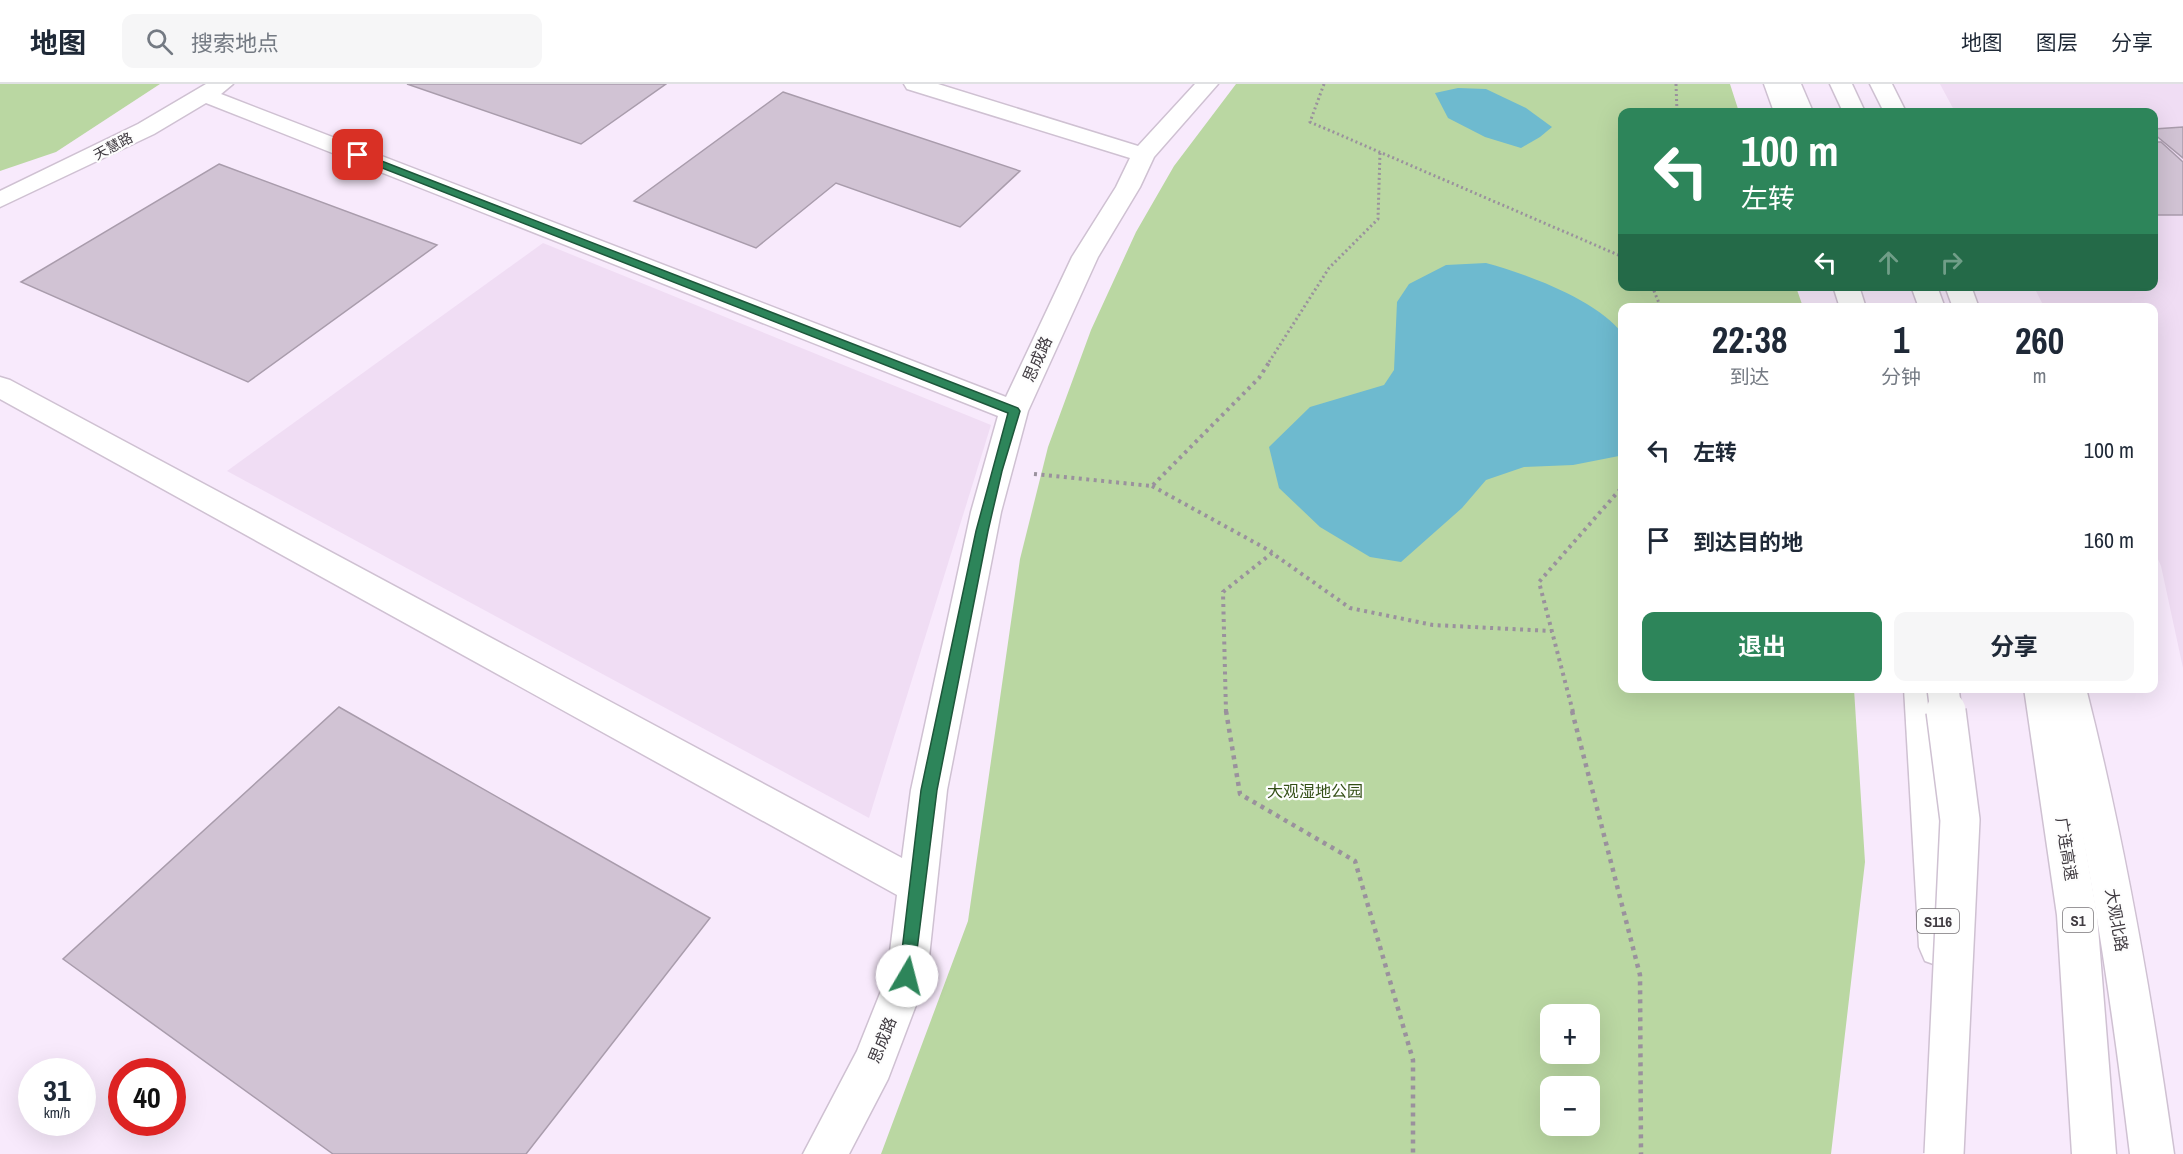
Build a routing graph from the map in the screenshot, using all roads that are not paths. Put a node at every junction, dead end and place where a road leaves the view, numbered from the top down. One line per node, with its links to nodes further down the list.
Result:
1 (915, 84): 12 (main road)
2 (1207, 84): 12 (main road, 思成路)
3 (1775, 84): 8 (main road)
4 (1790, 84): 9 (main road)
5 (1841, 84): 10 (main road)
6 (1881, 84): 11 (main road)
7 (213, 90): 13 (main road, 天慧路); 15 (main road)
8 (1784, 108)
9 (1800, 108)
10 (1852, 108)
11 (1893, 108)
12 (1143, 155): 15 (main road, 思成路)
13 (0, 200)
14 (0, 387): 20 (main road)
15 (1014, 411): 20 (main road, 思成路)
16 (1921, 693): 22 (main road, S116)
17 (1944, 693): 22 (main road, bridge)
18 (2042, 693): 23 (main road, 广连高速 / S1)
19 (2070, 693): 24 (main road, 大观北路)
20 (919, 887): 21 (main road, 思成路)
21 (825, 1154)
22 (1947, 1154)
23 (2094, 1154)
24 (2152, 1154)

